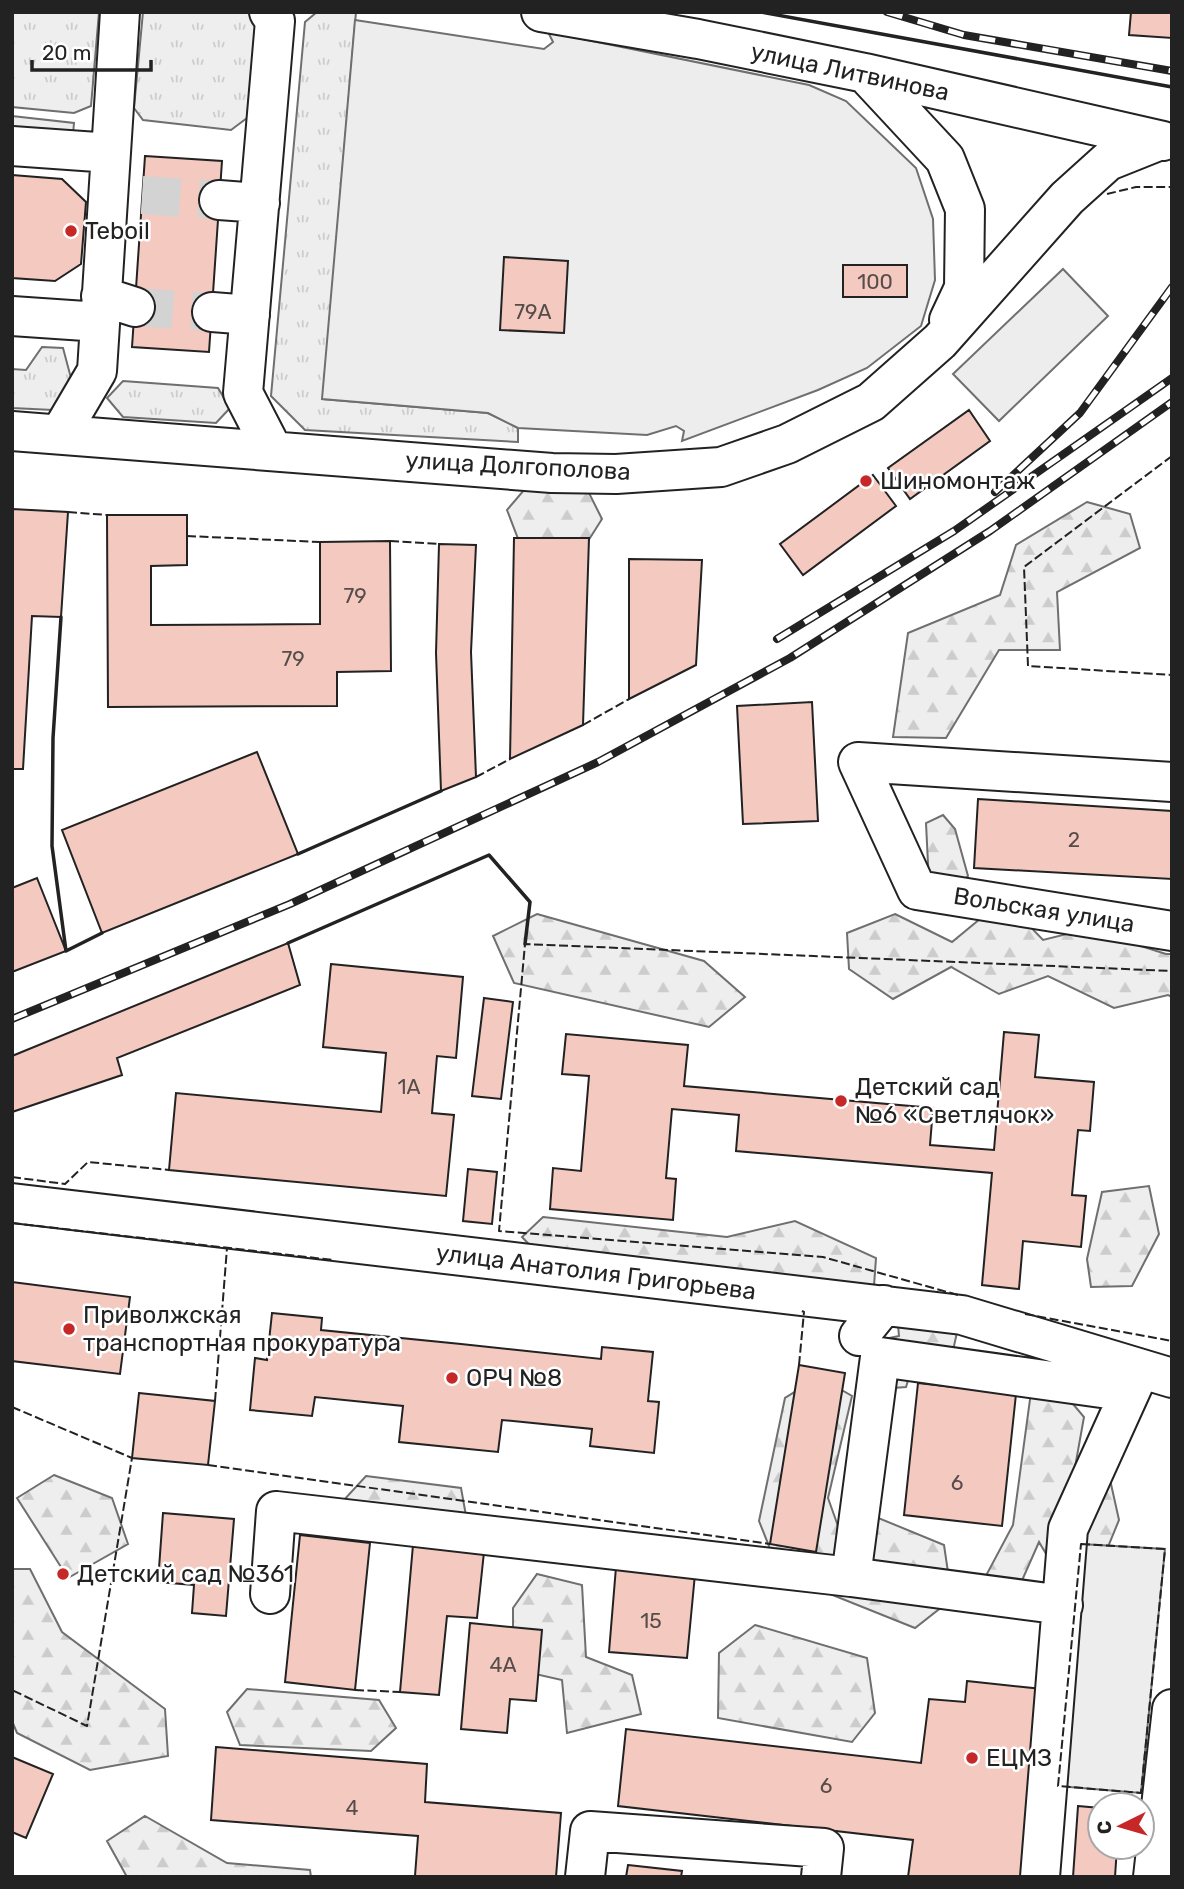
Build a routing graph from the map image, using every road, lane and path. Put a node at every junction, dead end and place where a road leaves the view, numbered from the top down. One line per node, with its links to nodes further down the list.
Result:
1 (120, 12): 7 (street)
2 (269, 12): 9 (street)
3 (541, 12): 4 (street, улица Литвинова)
4 (865, 73): 5 (street, улица Литвинова); 14 (street)
5 (1165, 141): 14 (street, улица Долгополова)
6 (12, 146): 7 (street)
7 (111, 153): 10 (street)
8 (219, 200): 9 (street)
9 (260, 203): 12 (street)
10 (112, 309): 13 (street); 16 (street)
11 (212, 312): 12 (street)
12 (250, 315): 17 (street)
13 (12, 316)
14 (940, 341): 17 (street, улица Долгополова)
15 (12, 431): 16 (street, улица Долгополова)
16 (60, 435): 17 (street, улица Долгополова)
17 (273, 451)
18 (1172, 782): 19 (street, Вольская улица)
19 (1172, 931)
20 (12, 1203): 21 (street, улица Анатолия Григорьева)
21 (884, 1305): 22 (street); 23 (street, улица Анатолия Григорьева)
22 (859, 1336)
23 (1148, 1379): 24 (street); 26 (street)
24 (851, 1577): 25 (street); 26 (street)
25 (271, 1594)
26 (1063, 1605): 30 (street)
27 (1172, 1709): 31 (street)
28 (585, 1877): 29 (street)
29 (821, 1877)
30 (1040, 1877)
31 (1153, 1877)

